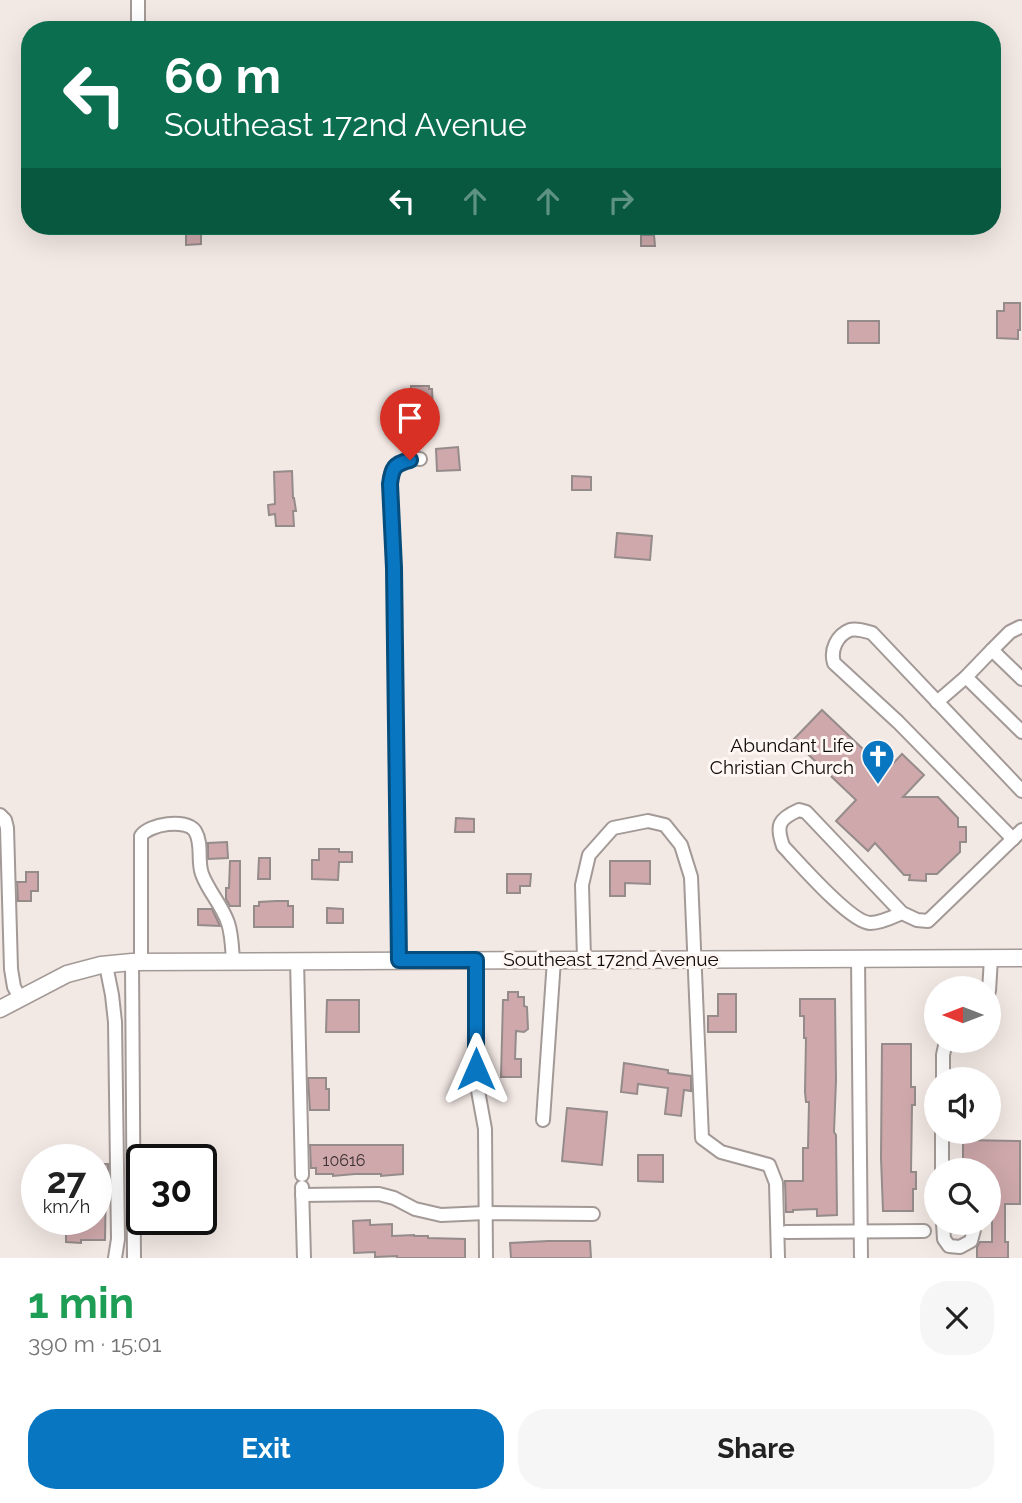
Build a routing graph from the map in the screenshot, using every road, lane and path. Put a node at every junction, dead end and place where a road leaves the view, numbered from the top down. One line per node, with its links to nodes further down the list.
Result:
1 (138, 0): 2 (street)
2 (138, 21)
3 (420, 459): 20 (street)
4 (1021, 627): 5 (street)
5 (992, 650): 6 (street); 7 (street)
6 (966, 677): 8 (street); 9 (street)
7 (1022, 679)
8 (937, 702): 10 (street); 12 (street)
9 (1022, 732)
10 (1022, 791)
11 (0, 815): 27 (street)
12 (1017, 835): 13 (street)
13 (902, 913): 13 (street)
14 (858, 958): 15 (main road, Southeast 172nd Avenue); 18 (main road, Southeast 172nd Avenue); 33 (street)
15 (990, 958): 16 (main road, Southeast 172nd Avenue); 26 (street)
16 (1022, 958)
17 (584, 959): 18 (main road, Southeast 172nd Avenue); 18 (street); 22 (main road, Southeast 172nd Avenue)
18 (694, 959): 42 (street)
19 (297, 960): 20 (main road, Southeast 172nd Avenue); 23 (main road, Southeast 172nd Avenue); 30 (street)
20 (399, 960): 21 (main road, Southeast 172nd Avenue)
21 (476, 960): 22 (main road, Southeast 172nd Avenue); 31 (street)
22 (554, 960): 29 (street)
23 (233, 961): 24 (main road, Southeast 172nd Avenue); 24 (street)
24 (137, 962): 25 (main road, Southeast 172nd Avenue); 39 (street)
25 (106, 965): 27 (main road, Southeast 172nd Avenue); 38 (street)
26 (989, 976)
27 (20, 998): 28 (main road, Southeast 172nd Avenue)
28 (0, 1009)
29 (543, 1120)
30 (302, 1186): 31 (street); 40 (street)
31 (485, 1213): 32 (street); 41 (street)
32 (593, 1214)
33 (861, 1231): 34 (street); 35 (street); 43 (street)
34 (924, 1231)
35 (786, 1232)
36 (944, 1235): 37 (street)
37 (973, 1235)
38 (115, 1258)
39 (134, 1258)
40 (304, 1258)
41 (486, 1258)
42 (778, 1258)
43 (861, 1258)

